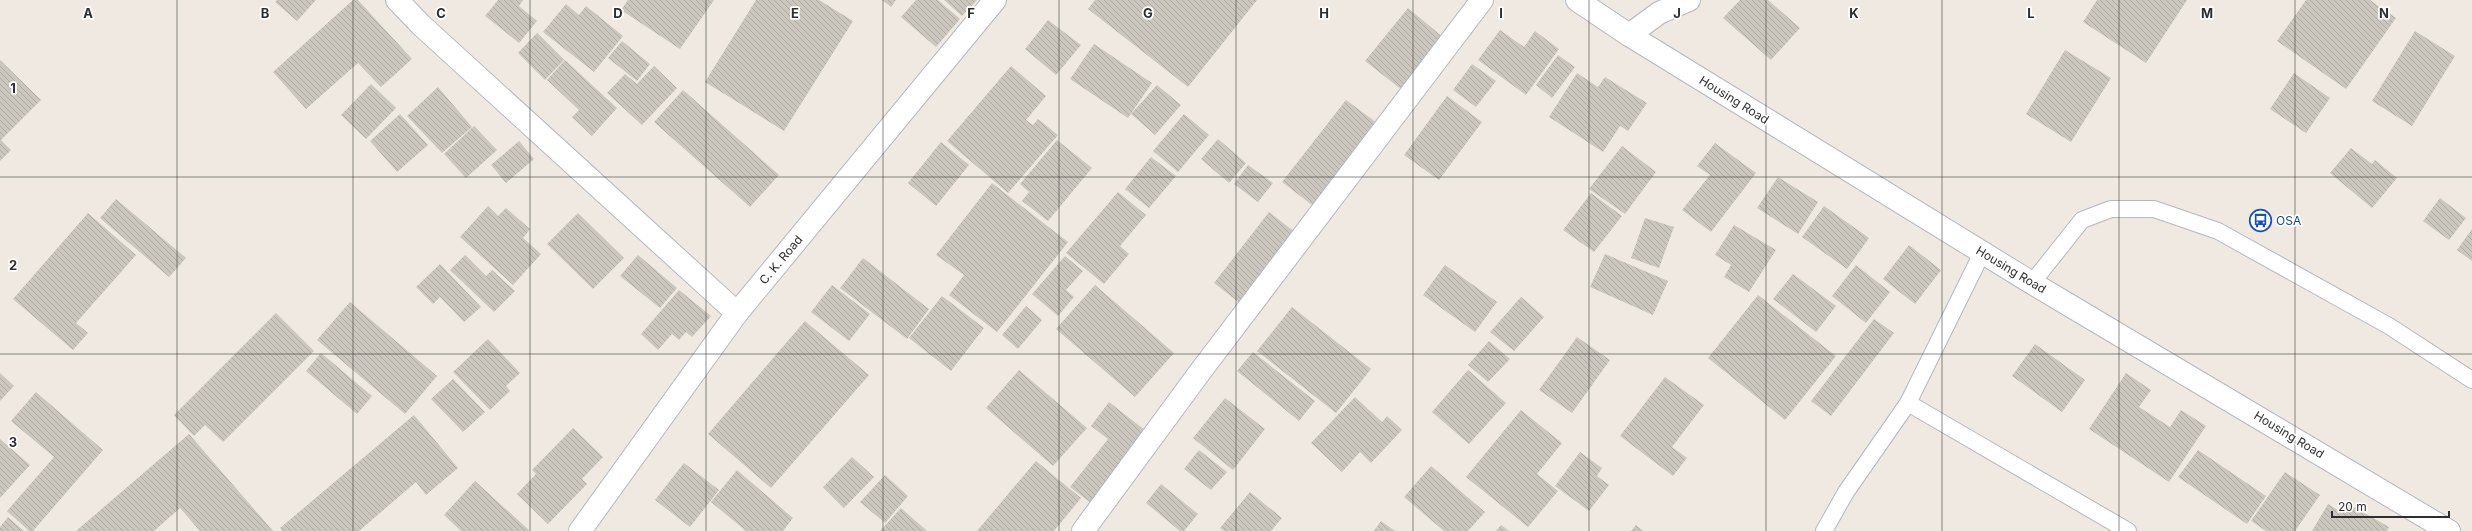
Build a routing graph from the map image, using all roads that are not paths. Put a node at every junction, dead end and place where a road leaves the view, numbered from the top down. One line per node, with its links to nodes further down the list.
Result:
1 (397, 0): 9 (street)
2 (995, 0): 9 (street, C. K. Road)
3 (1482, 0): 13 (street)
4 (1577, 0): 6 (street, Housing Road)
5 (1689, 0): 6 (street)
6 (1629, 35): 7 (street, Housing Road)
7 (1982, 253): 8 (street, Housing Road); 11 (lane)
8 (2032, 283): 10 (lane); 16 (street, Housing Road)
9 (737, 313): 12 (street, C. K. Road)
10 (2472, 380)
11 (1908, 404): 14 (lane); 15 (lane)
12 (580, 531)
13 (1083, 531)
14 (1824, 531)
15 (2128, 531)
16 (2449, 531)

